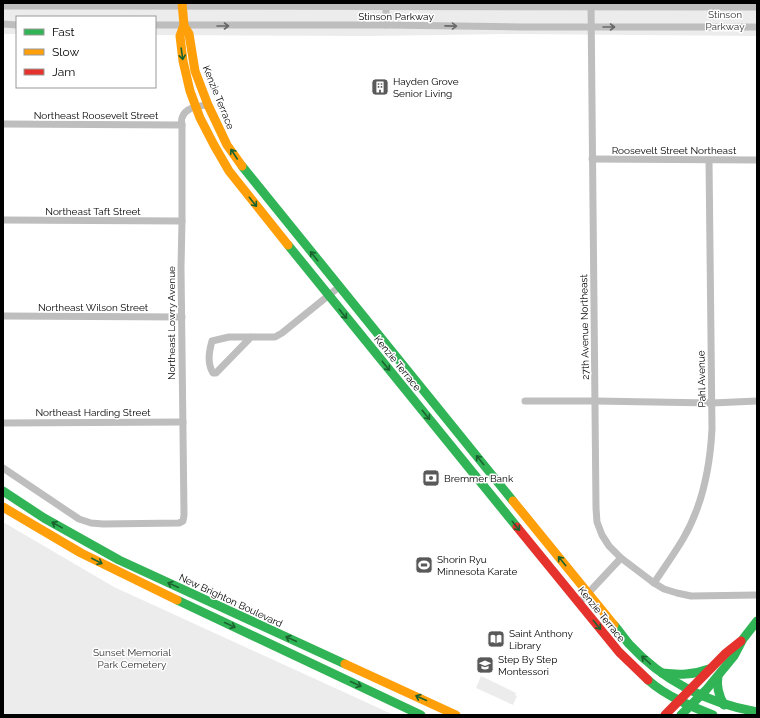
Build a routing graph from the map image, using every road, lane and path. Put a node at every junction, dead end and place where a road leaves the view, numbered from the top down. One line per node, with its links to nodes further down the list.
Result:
1 (182, 5): 2 (street, Stinson Parkway); 4 (street, Stinson Parkway); 9 (main road)
2 (386, 5): 3 (street, Stinson Parkway); 10 (street)
3 (591, 5): 5 (street, Stinson Parkway); 11 (street, 27th Avenue Northeast)
4 (3, 6)
5 (757, 8)
6 (3, 24): 7 (street)
7 (16, 24)
8 (156, 26): 9 (street, Stinson Parkway)
9 (184, 26): 10 (street, Stinson Parkway, one-way to 10); 13 (main road, Kenzie Terrace); 14 (main road, Kenzie Terrace, one-way to 14)
10 (386, 26): 11 (street, Stinson Parkway, one-way to 11)
11 (591, 27): 12 (street, Stinson Parkway, one-way to 12); 17 (street, 27th Avenue Northeast)
12 (757, 27)
13 (208, 105): 14 (street); 22 (main road, Kenzie Terrace, one-way to 13)
14 (195, 106): 16 (street); 23 (main road, Kenzie Terrace, one-way to 23)
15 (3, 124): 16 (street, Northeast Roosevelt Street)
16 (182, 125): 21 (street, Northeast Lowry Avenue)
17 (592, 160): 18 (street, Roosevelt Street Northeast); 28 (street, 27th Avenue Northeast)
18 (709, 160): 19 (street, Roosevelt Street Northeast); 30 (street, Pahl Avenue)
19 (757, 160)
20 (3, 220): 21 (street, Northeast Taft Street)
21 (182, 221): 25 (street, Northeast Lowry Avenue)
22 (338, 287): 23 (street); 38 (main road, Kenzie Terrace, one-way to 22)
23 (328, 295): 26 (street); 40 (main road, Kenzie Terrace, one-way to 40)
24 (3, 316): 25 (street, Northeast Wilson Street)
25 (182, 317): 31 (street, Northeast Lowry Avenue)
26 (252, 337): 26 (street)
27 (525, 401): 28 (street)
28 (595, 401): 30 (street); 36 (street, 27th Avenue Northeast)
29 (757, 401): 30 (street)
30 (712, 403): 37 (street, Pahl Avenue)
31 (183, 422): 32 (street, Northeast Harding Street); 33 (street, Northeast Lowry Avenue)
32 (3, 423)
33 (3, 468)
34 (3, 491): 51 (main road, New Brighton Boulevard, one-way to 34)
35 (3, 507): 50 (main road, one-way to 50)
36 (621, 558): 37 (street, 27th Avenue Northeast); 38 (street)
37 (654, 583): 39 (street, 27th Avenue Northeast)
38 (588, 593): 40 (street); 44 (main road, Kenzie Terrace, one-way to 38)
39 (757, 595)
40 (579, 603): 47 (main road, Kenzie Terrace, one-way to 47)
41 (757, 621): 42 (main road)
42 (743, 639): 43 (main road); 45 (main road)
43 (710, 669): 44 (main road); 46 (main road)
44 (661, 673): 46 (main road, Kenzie Terrace)
45 (718, 676): 46 (main road); 48 (main road)
46 (695, 693): 47 (main road); 47 (main road); 48 (main road, Kenzie Terrace)
47 (685, 703): 52 (main road); 53 (main road); 54 (main road, Kenzie Terrace)
48 (724, 705): 49 (main road, Kenzie Terrace)
49 (757, 712)
50 (421, 715)
51 (456, 715)
52 (665, 715)
53 (682, 715)
54 (713, 715)

